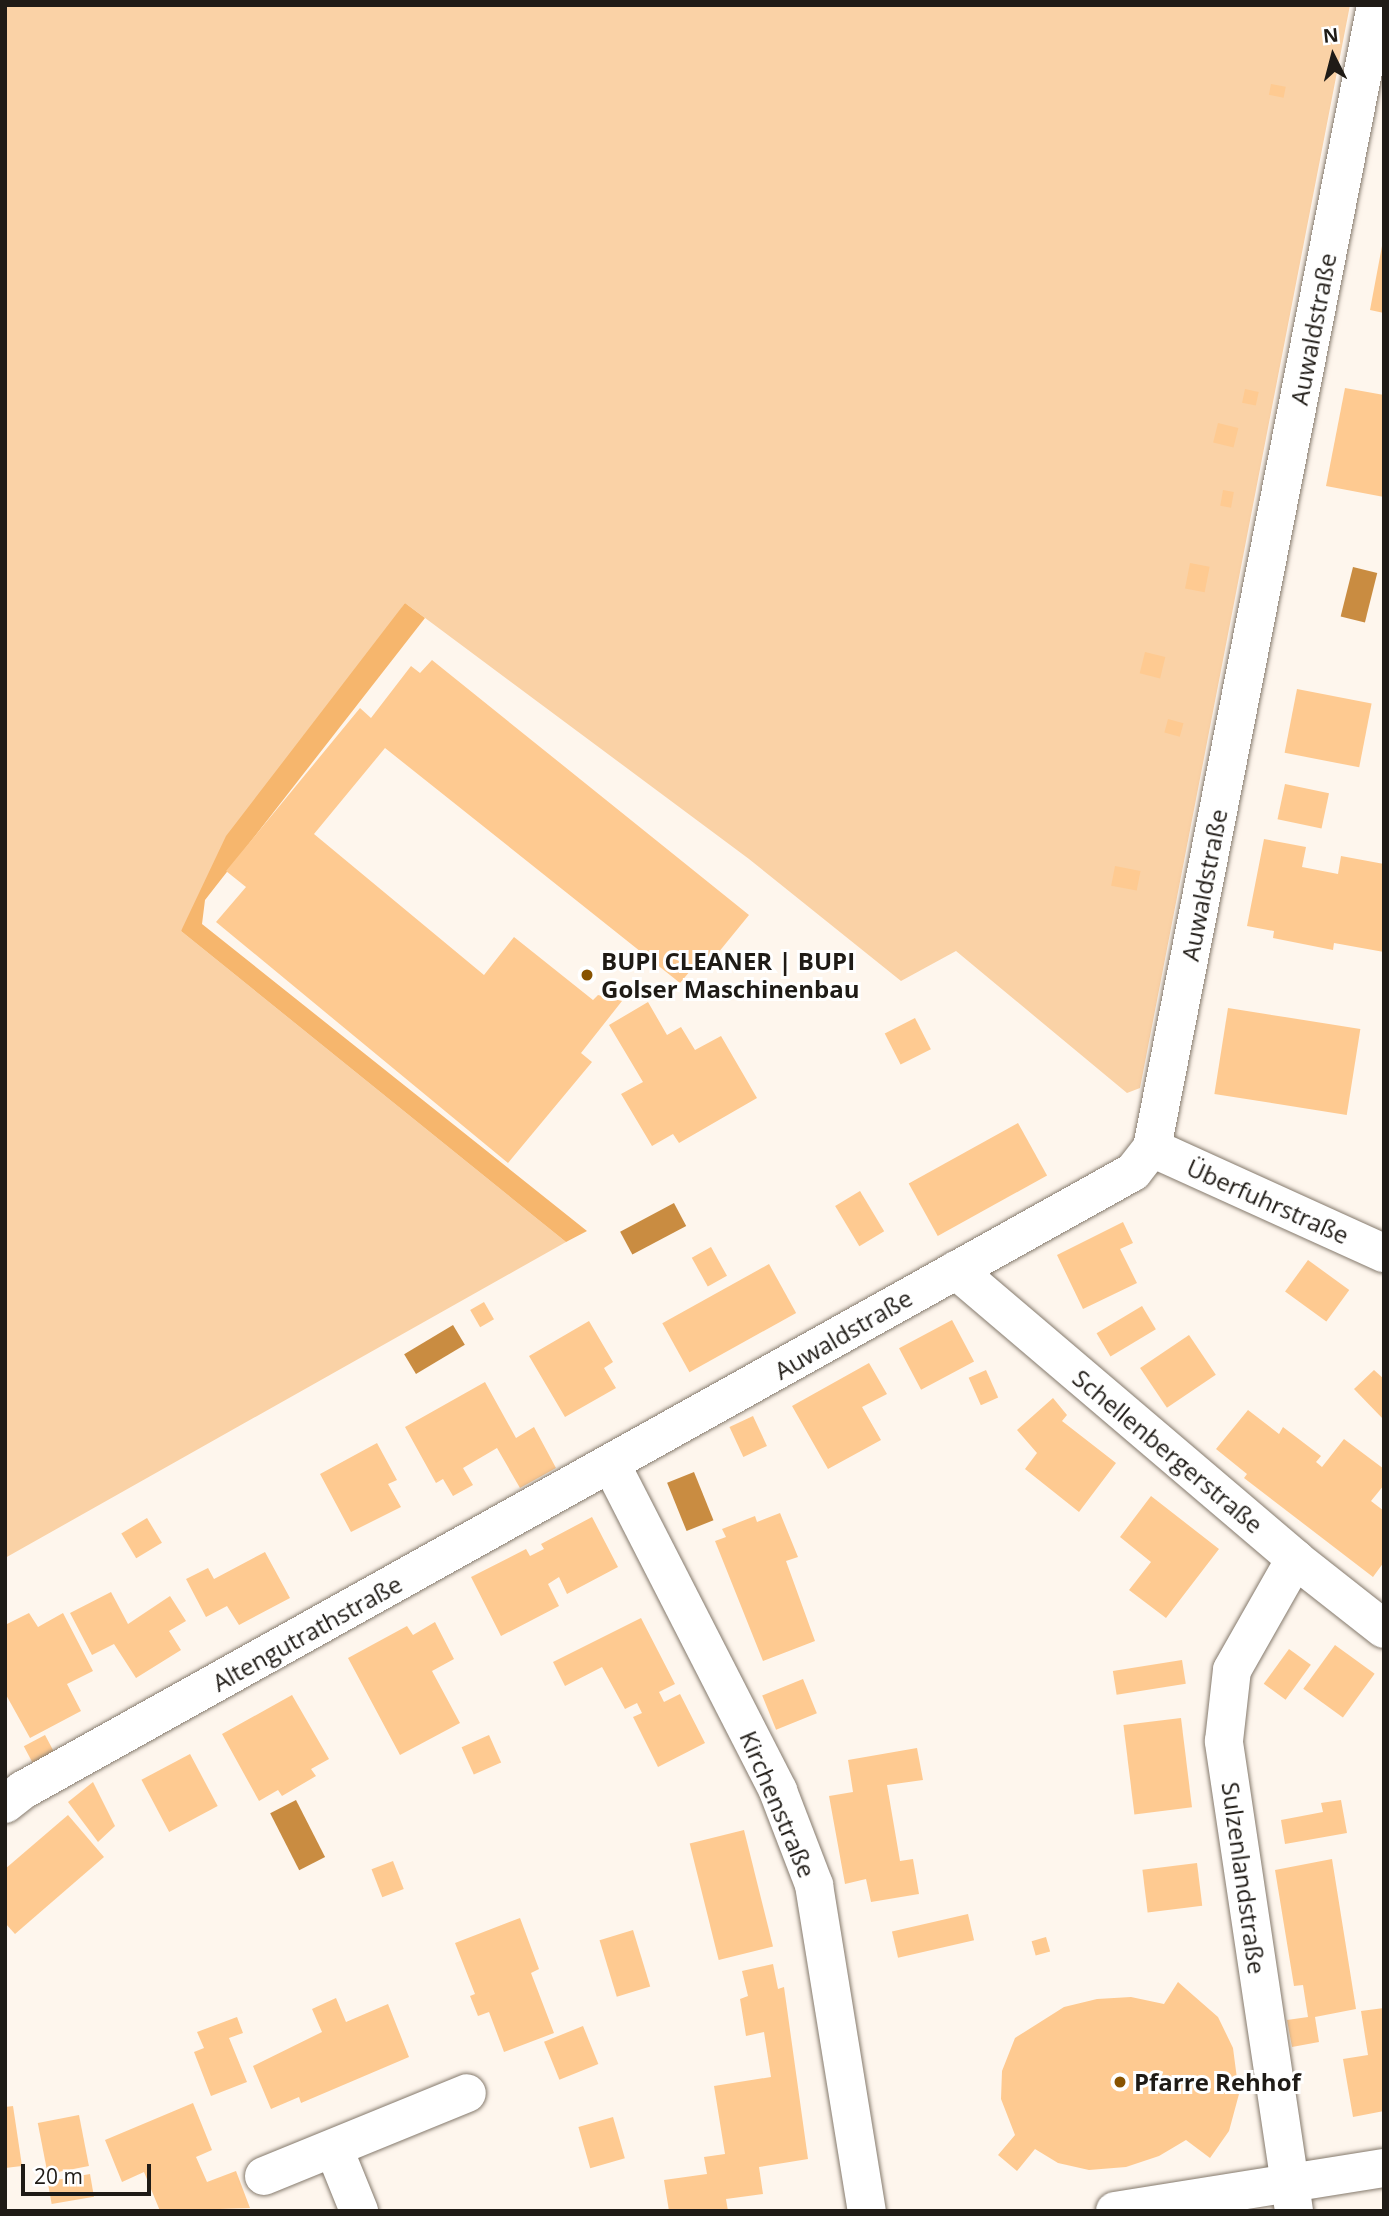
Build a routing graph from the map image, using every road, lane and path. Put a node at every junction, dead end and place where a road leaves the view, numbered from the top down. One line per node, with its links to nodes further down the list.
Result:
1 (1376, 5): 2 (street, Auwaldstraße)
2 (1152, 1148): 3 (street, Überfuhrstraße); 4 (street, Auwaldstraße)
3 (1384, 1253)
4 (956, 1270): 5 (street, Auwaldstraße); 6 (street, Schellenbergerstraße)
5 (612, 1466): 8 (street, Altengutrathstraße); 15 (street, Kirchenstraße)
6 (1295, 1559): 7 (street, Schellenbergerstraße); 13 (street, Sulzenlandstraße)
7 (1384, 1629)
8 (5, 1804)
9 (467, 2093): 10 (street)
10 (334, 2149): 12 (street); 14 (street)
11 (1384, 2168): 13 (street)
12 (264, 2176)
13 (1291, 2196): 16 (street)
14 (359, 2211)
15 (867, 2211)
16 (1115, 2211)

